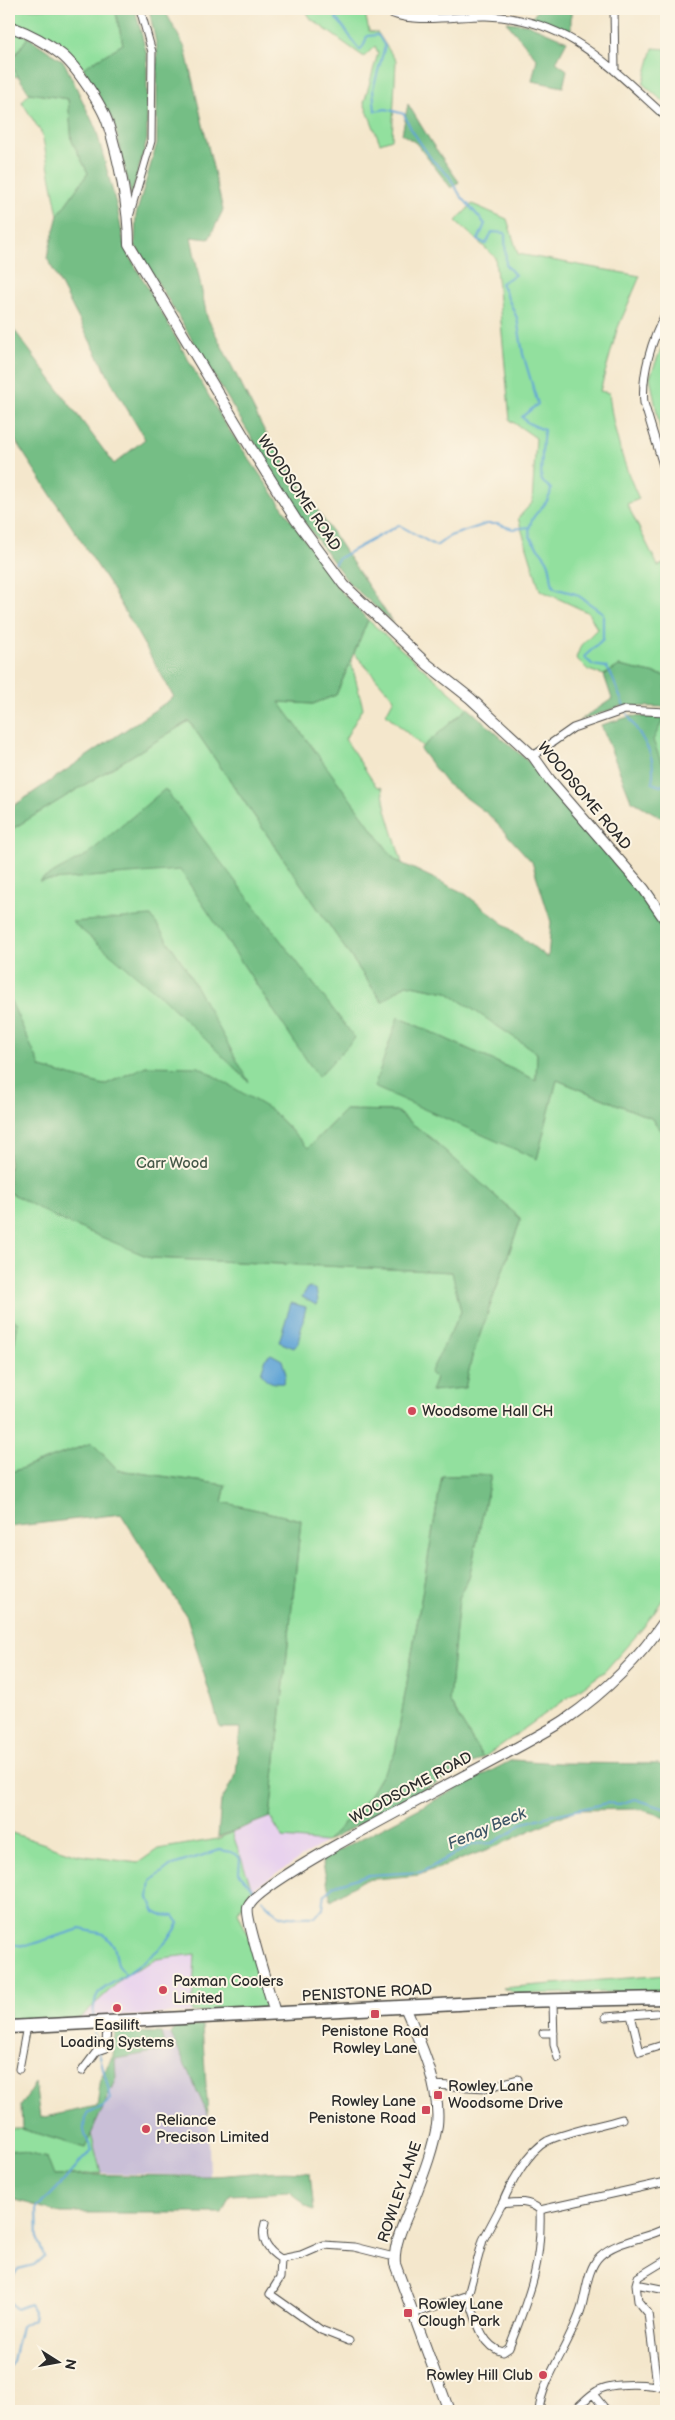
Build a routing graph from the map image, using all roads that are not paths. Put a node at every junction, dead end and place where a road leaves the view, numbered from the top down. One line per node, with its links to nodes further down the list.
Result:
1 (140, 9): 7 (street)
2 (385, 9): 5 (street)
3 (614, 9): 5 (street)
4 (9, 26): 7 (street, WOODSOME ROAD)
5 (615, 71): 6 (street)
6 (666, 117)
7 (129, 218): 11 (street, WOODSOME ROAD)
8 (666, 313): 9 (street)
9 (666, 475)
10 (666, 712): 11 (street)
11 (533, 756): 12 (street, WOODSOME ROAD)
12 (666, 921)
13 (666, 1619): 17 (street, WOODSOME ROAD)
14 (666, 1998): 15 (highway, PENISTONE ROAD)
15 (553, 2001): 16 (highway, PENISTONE ROAD); 25 (street)
16 (406, 2008): 17 (highway, PENISTONE ROAD); 31 (street, ROWLEY LANE)
17 (276, 2013): 21 (highway, PENISTONE ROAD)
18 (656, 2013): 19 (street)
19 (631, 2015): 20 (street); 26 (street)
20 (606, 2017)
21 (106, 2022): 22 (highway, PENISTONE ROAD); 29 (street)
22 (28, 2026): 23 (highway, PENISTONE ROAD); 28 (street)
23 (9, 2027)
24 (543, 2033): 25 (street)
25 (554, 2033): 27 (street)
26 (666, 2044)
27 (558, 2058)
28 (19, 2070)
29 (82, 2071)
30 (518, 2079): 31 (street)
31 (433, 2085): 38 (street, ROWLEY LANE)
32 (622, 2119): 34 (street)
33 (666, 2182): 35 (street)
34 (502, 2204): 35 (street); 43 (street)
35 (540, 2210): 43 (street)
36 (265, 2223): 39 (street)
37 (666, 2228): 50 (street)
38 (394, 2257): 39 (street); 44 (street, ROWLEY LANE)
39 (281, 2259): 45 (street)
40 (666, 2260): 41 (street)
41 (636, 2284): 42 (street); 46 (street)
42 (666, 2290)
43 (468, 2295): 44 (street)
44 (413, 2314): 49 (street, ROWLEY LANE)
45 (349, 2341)
46 (657, 2385): 47 (street); 48 (street)
47 (666, 2389)
48 (593, 2394): 51 (street); 52 (street)
49 (449, 2411)
50 (539, 2411)
51 (573, 2411)
52 (607, 2411)

